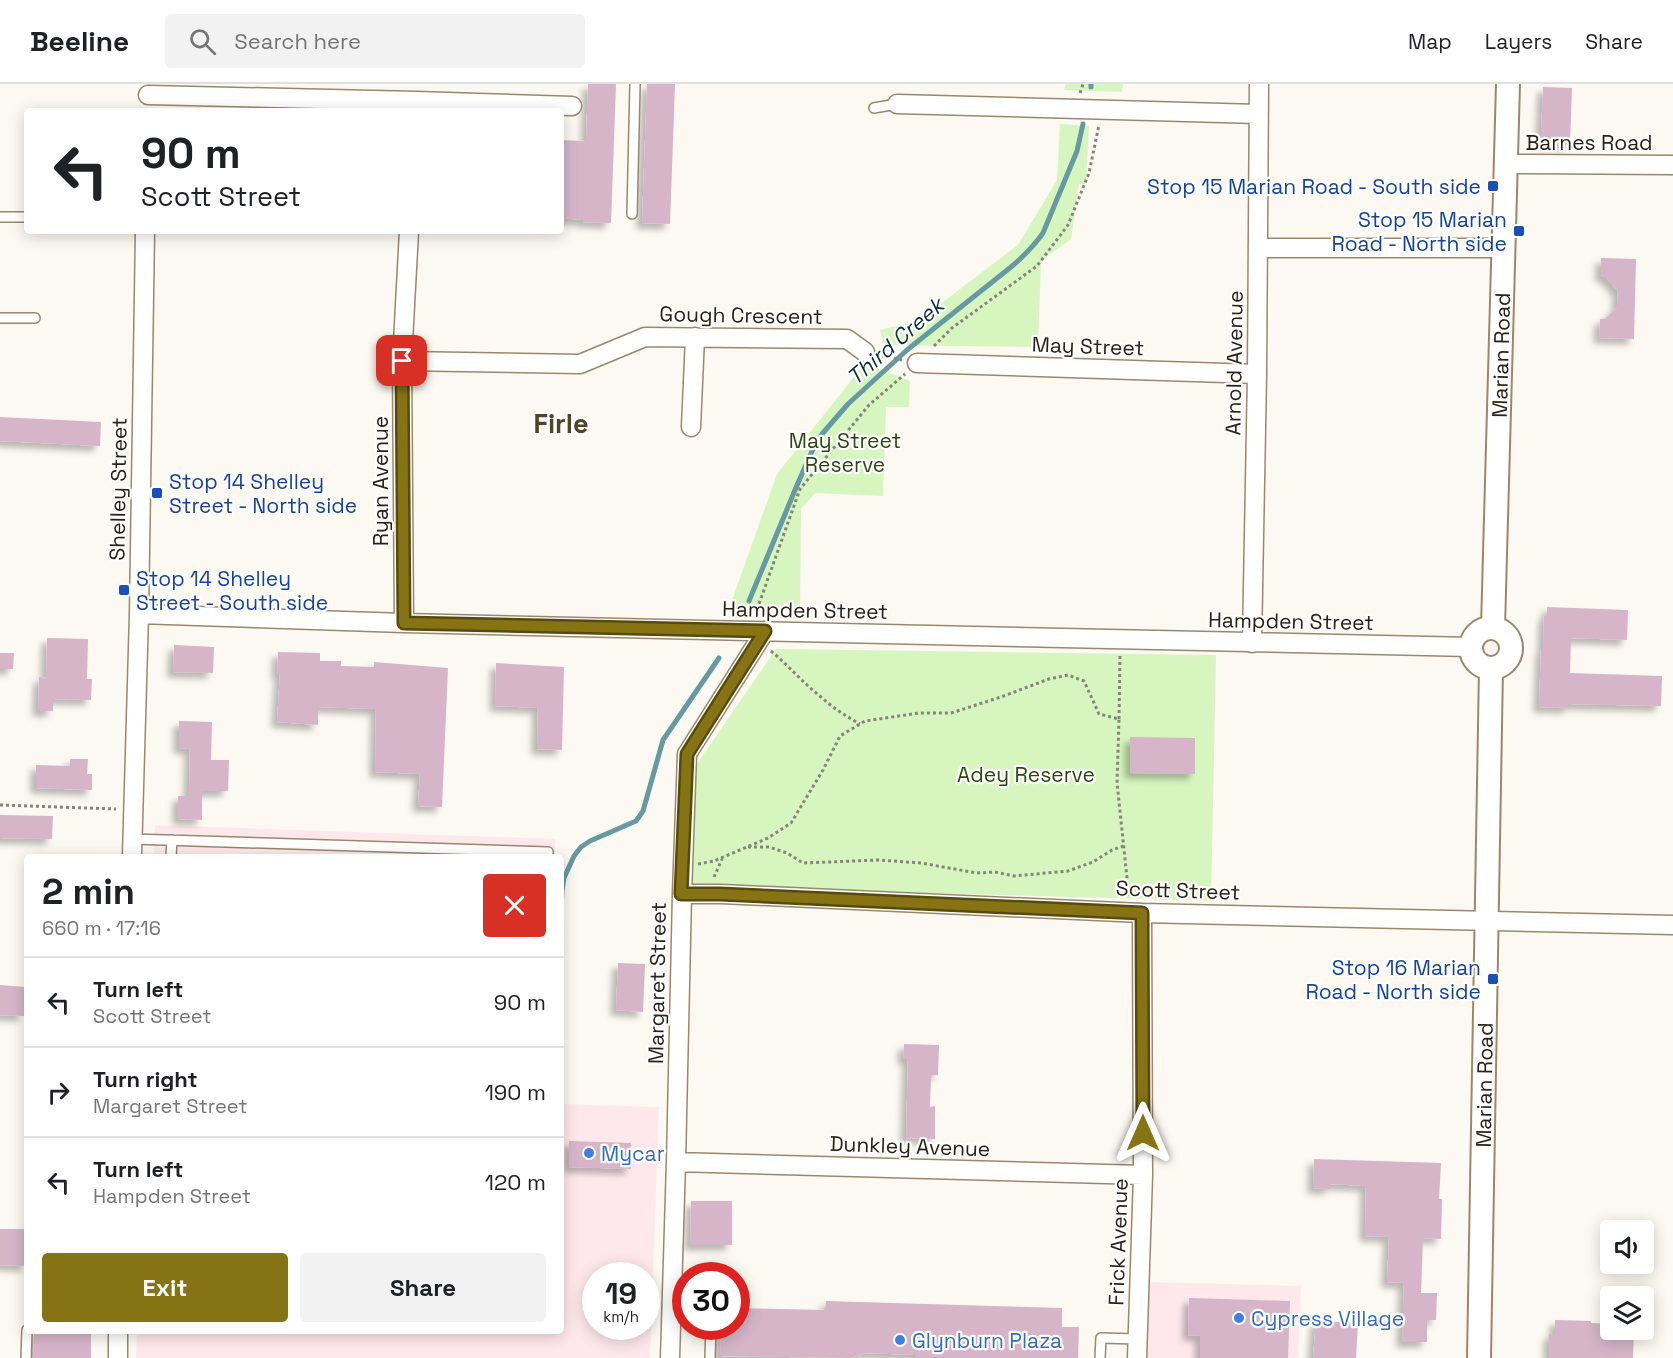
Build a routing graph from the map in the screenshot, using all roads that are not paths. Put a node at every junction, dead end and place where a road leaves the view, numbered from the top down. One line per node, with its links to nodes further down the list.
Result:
1 (635, 84): 12 (lane)
2 (1259, 84): 9 (street, Arnold Avenue)
3 (1508, 84): 10 (street, Marian Road)
4 (148, 97): 5 (street)
5 (415, 99): 7 (street)
6 (897, 104): 8 (lane); 9 (street)
7 (572, 106)
8 (874, 108)
9 (1258, 114): 17 (street, Arnold Avenue)
10 (1506, 164): 11 (street, Barnes Road); 18 (street, Marian Road)
11 (1673, 165)
12 (632, 214)
13 (0, 217): 14 (lane)
14 (24, 217)
15 (145, 234): 27 (street, Shelley Street)
16 (409, 234): 23 (street, Ryan Avenue)
17 (1258, 248): 18 (street); 25 (street, Arnold Avenue)
18 (1503, 248): 29 (street, Marian Road)
19 (0, 318): 20 (lane)
20 (35, 318)
21 (695, 337): 22 (street, Gough Crescent); 23 (street, Gough Crescent); 26 (street)
22 (865, 352)
23 (402, 361): 28 (street, Ryan Avenue)
24 (917, 363): 25 (street, May Street)
25 (1257, 374): 31 (street, Arnold Avenue)
26 (691, 427)
27 (139, 614): 28 (street, Hampden Street); 35 (street, Shelley Street)
28 (404, 623): 30 (street, Hampden Street)
29 (1493, 627): 32 (street); 33 (street)
30 (758, 631): 31 (street, Hampden Street); 38 (street, Margaret Street)
31 (1252, 643): 32 (street, Hampden Street)
32 (1471, 646): 33 (street)
33 (1491, 668): 40 (street, Marian Road)
34 (172, 840): 35 (lane); 36 (lane); 37 (lane)
35 (132, 848)
36 (171, 854)
37 (548, 854)
38 (681, 894): 39 (street, Scott Street); 42 (street, Margaret Street)
39 (1138, 912): 40 (street, Scott Street); 43 (street, Frick Avenue)
40 (1487, 920): 41 (street, Scott Street); 56 (street, Marian Road)
41 (1673, 925)
42 (676, 1162): 43 (street, Dunkley Avenue); 44 (street, Margaret Street)
43 (1143, 1174): 47 (street, Frick Avenue)
44 (678, 1262)
45 (27, 1334): 50 (lane)
46 (118, 1334): 51 (street)
47 (1137, 1339): 54 (lane); 55 (street, Frick Avenue)
48 (673, 1340): 52 (street, Margaret Street)
49 (711, 1340): 53 (lane)
50 (26, 1358)
51 (118, 1358)
52 (670, 1358)
53 (710, 1358)
54 (1100, 1358)
55 (1137, 1358)
56 (1479, 1358)

